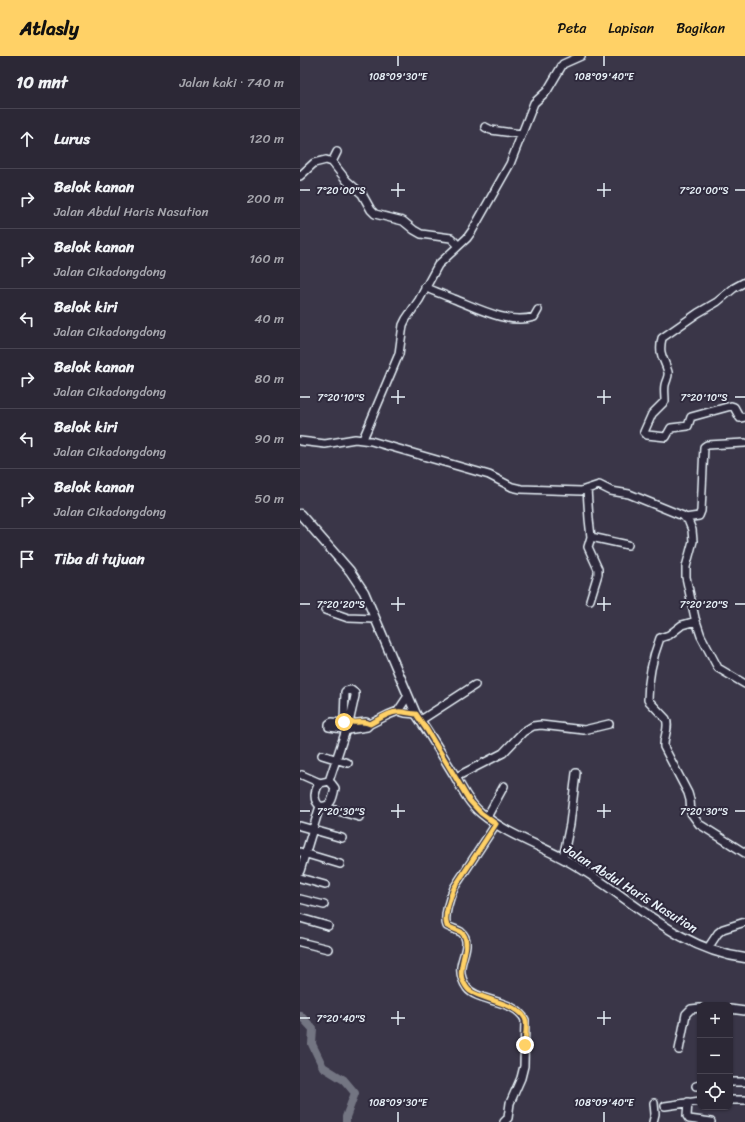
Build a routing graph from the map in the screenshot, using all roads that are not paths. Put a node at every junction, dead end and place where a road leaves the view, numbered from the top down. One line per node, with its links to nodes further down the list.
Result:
1 (581, 56): 3 (street)
2 (485, 127): 3 (street)
3 (522, 134): 7 (street)
4 (338, 152): 5 (street)
5 (332, 162): 6 (street); 7 (street)
6 (300, 176)
7 (458, 246): 9 (street)
8 (745, 282): 11 (street)
9 (425, 287): 10 (street); 12 (street)
10 (538, 310)
11 (745, 417)
12 (363, 439): 13 (street); 15 (street)
13 (300, 441)
14 (745, 443): 17 (street)
15 (588, 489): 17 (street); 18 (street)
16 (300, 514): 22 (main road, Jalan Abdul Haris Nasution)
17 (685, 518): 23 (street)
18 (591, 537): 19 (street); 20 (street)
19 (628, 545)
20 (590, 600)
21 (325, 610): 22 (street)
22 (375, 619): 26 (main road, Jalan Abdul Haris Nasution)
23 (696, 621): 24 (street); 47 (street)
24 (745, 684)
25 (475, 685): 28 (street)
26 (408, 696): 27 (street); 28 (main road, Jalan Abdul Haris Nasution)
27 (398, 711): 28 (street); 31 (street)
28 (418, 717): 35 (main road, Jalan Abdul Haris Nasution)
29 (609, 724): 35 (street)
30 (322, 755): 31 (street)
31 (336, 760): 32 (street); 36 (street)
32 (348, 763)
33 (576, 773): 48 (street)
34 (302, 775): 37 (street)
35 (456, 777): 41 (main road, Jalan Abdul Haris Nasution)
36 (329, 781): 37 (street); 39 (street)
37 (320, 783): 39 (street)
38 (504, 786): 41 (street)
39 (322, 807): 40 (street); 44 (street)
40 (359, 817)
41 (488, 817): 42 (main road, Jalan Abdul Haris Nasution)
42 (496, 824): 48 (main road, Jalan Abdul Haris Nasution); 74 (street)
43 (300, 826): 44 (street)
44 (313, 829): 45 (street); 46 (street)
45 (342, 838)
46 (303, 853): 49 (street); 50 (street)
47 (745, 853)
48 (563, 858): 59 (main road, Jalan Abdul Haris Nasution)
49 (340, 864)
50 (300, 870)
51 (300, 878): 52 (street)
52 (325, 885)
53 (300, 899): 54 (street)
54 (324, 905)
55 (300, 918): 57 (street)
56 (745, 922): 59 (street)
57 (328, 926)
58 (300, 942): 60 (street)
59 (708, 948): 61 (main road, Jalan Abdul Haris Nasution)
60 (328, 949)
61 (745, 958)
62 (697, 1008): 65 (street)
63 (733, 1009): 64 (street)
64 (745, 1011)
65 (679, 1050)
66 (733, 1082): 67 (street)
67 (745, 1082)
68 (733, 1100): 69 (street)
69 (745, 1100)
70 (697, 1101): 71 (street)
71 (688, 1102): 73 (street); 76 (street)
72 (654, 1103): 75 (street)
73 (665, 1106)
74 (504, 1122)
75 (653, 1122)
76 (711, 1122)

